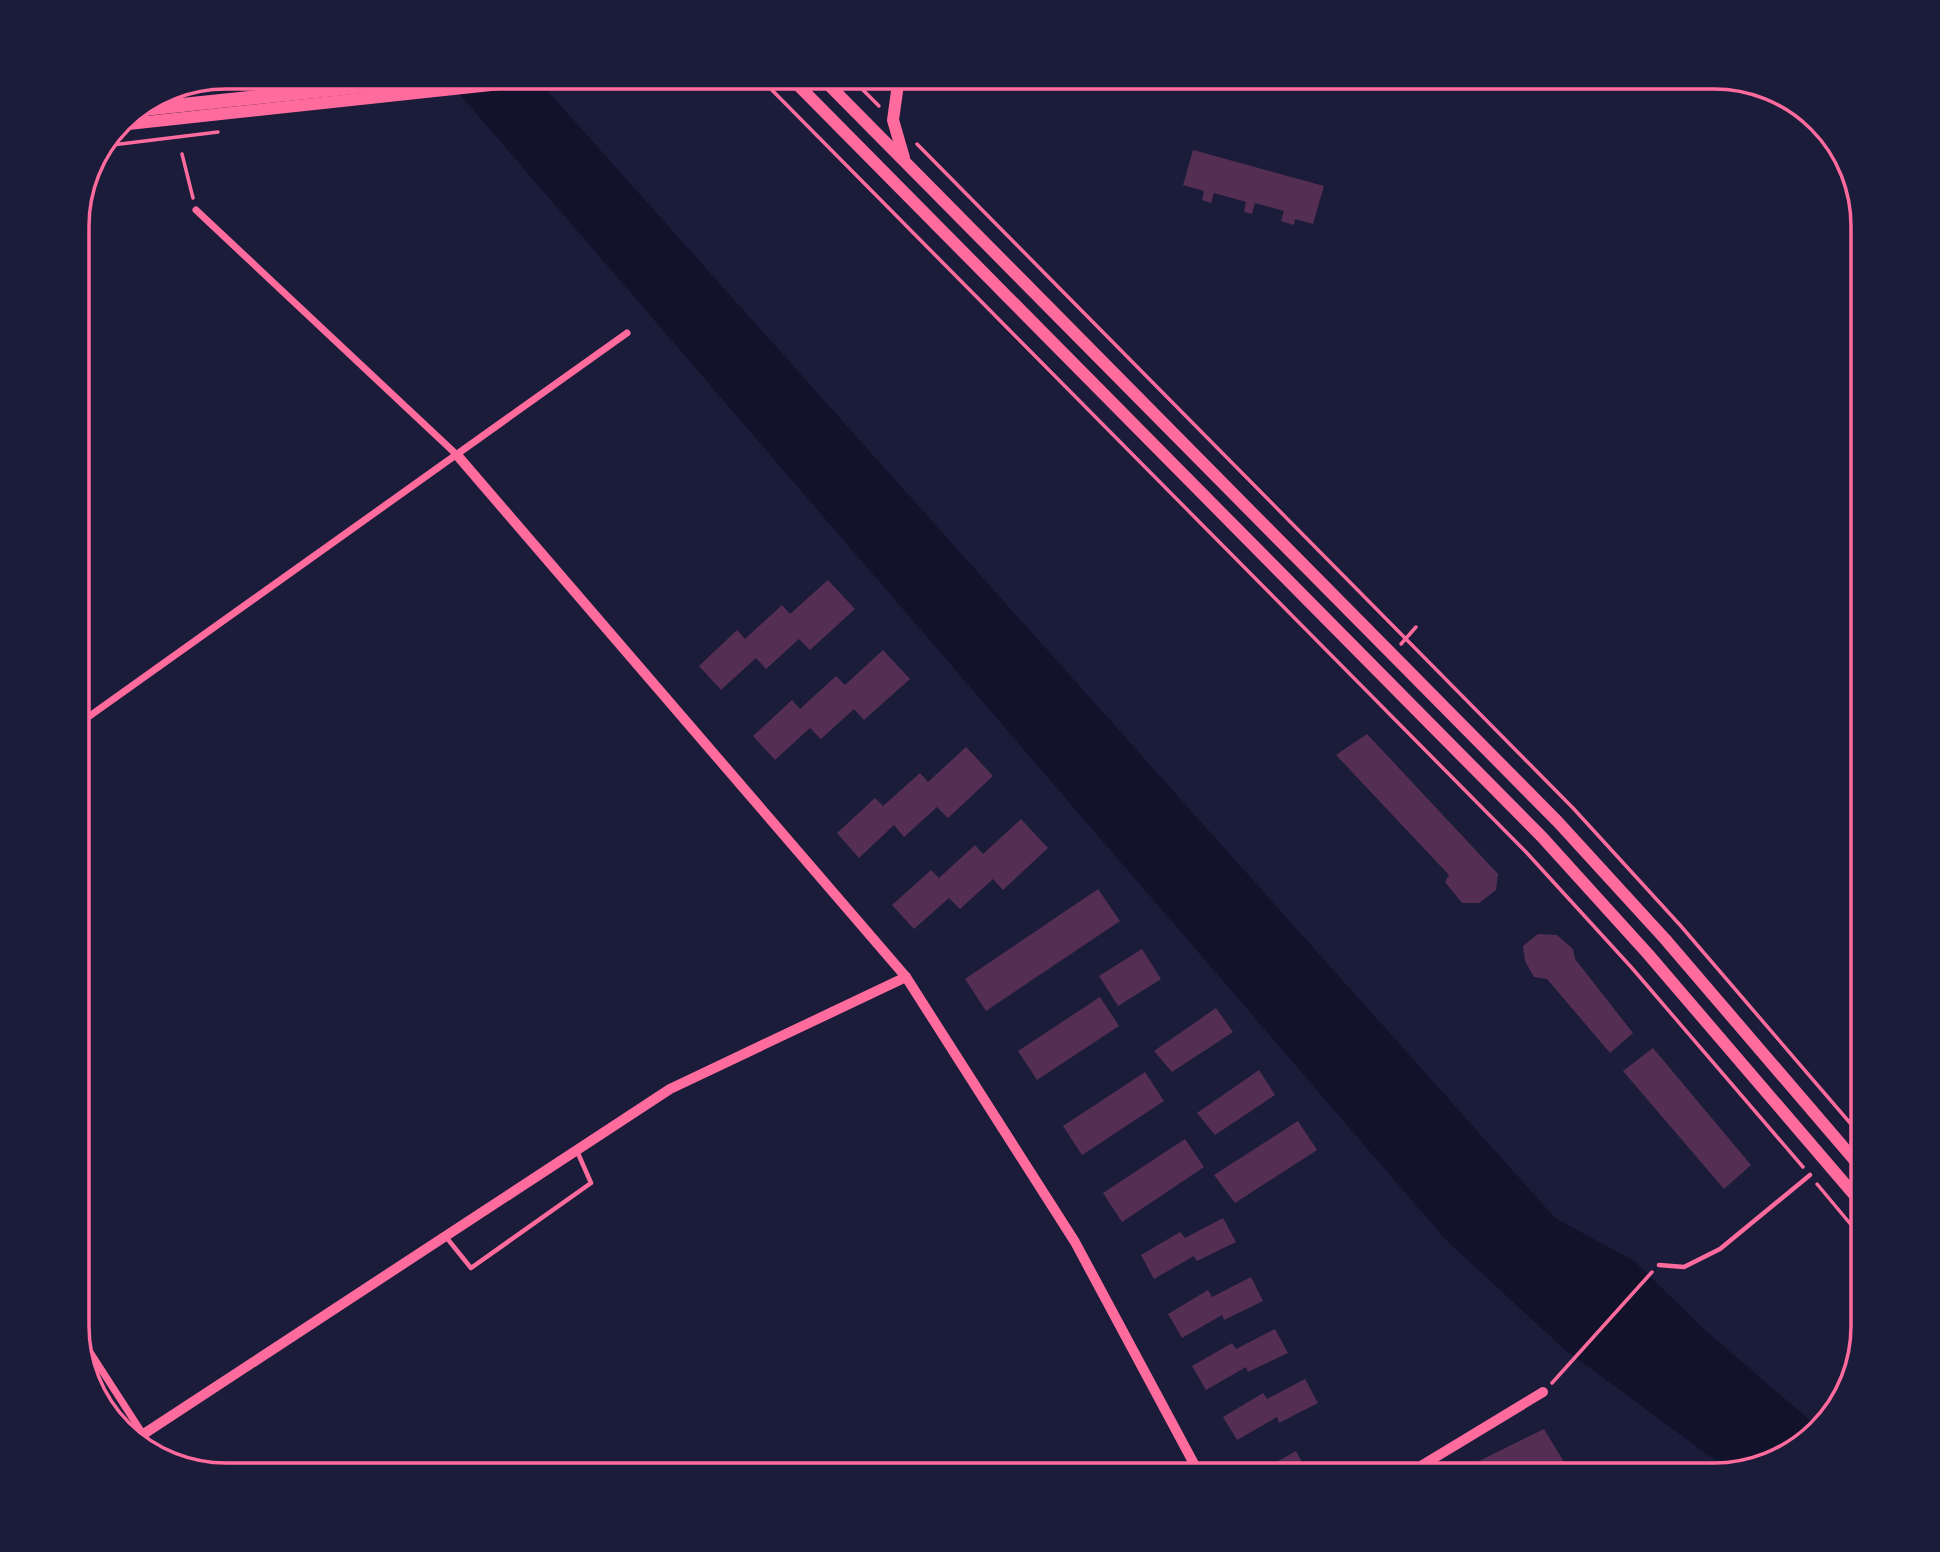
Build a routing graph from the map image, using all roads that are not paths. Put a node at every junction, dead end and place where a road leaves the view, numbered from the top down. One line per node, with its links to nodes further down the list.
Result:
1 (337, 89): 6 (highway)
2 (465, 89): 7 (main road)
3 (802, 89): 17 (main road)
4 (833, 89): 8 (main road)
5 (897, 89): 8 (main road)
6 (158, 108)
7 (136, 123)
8 (905, 162): 15 (main road)
9 (196, 210): 11 (street)
10 (627, 333): 11 (street)
11 (457, 456): 12 (street); 13 (street)
12 (90, 716)
13 (906, 977): 14 (street); 23 (street)
14 (576, 1150): 18 (street); 18 (lane)
15 (1851, 1156)
16 (1810, 1175): 19 (lane)
17 (1851, 1191)
18 (445, 1237): 22 (street)
19 (1658, 1265)
20 (93, 1356): 22 (street)
21 (1543, 1392): 24 (street)
22 (144, 1434)
23 (1194, 1463)
24 (1426, 1463)

